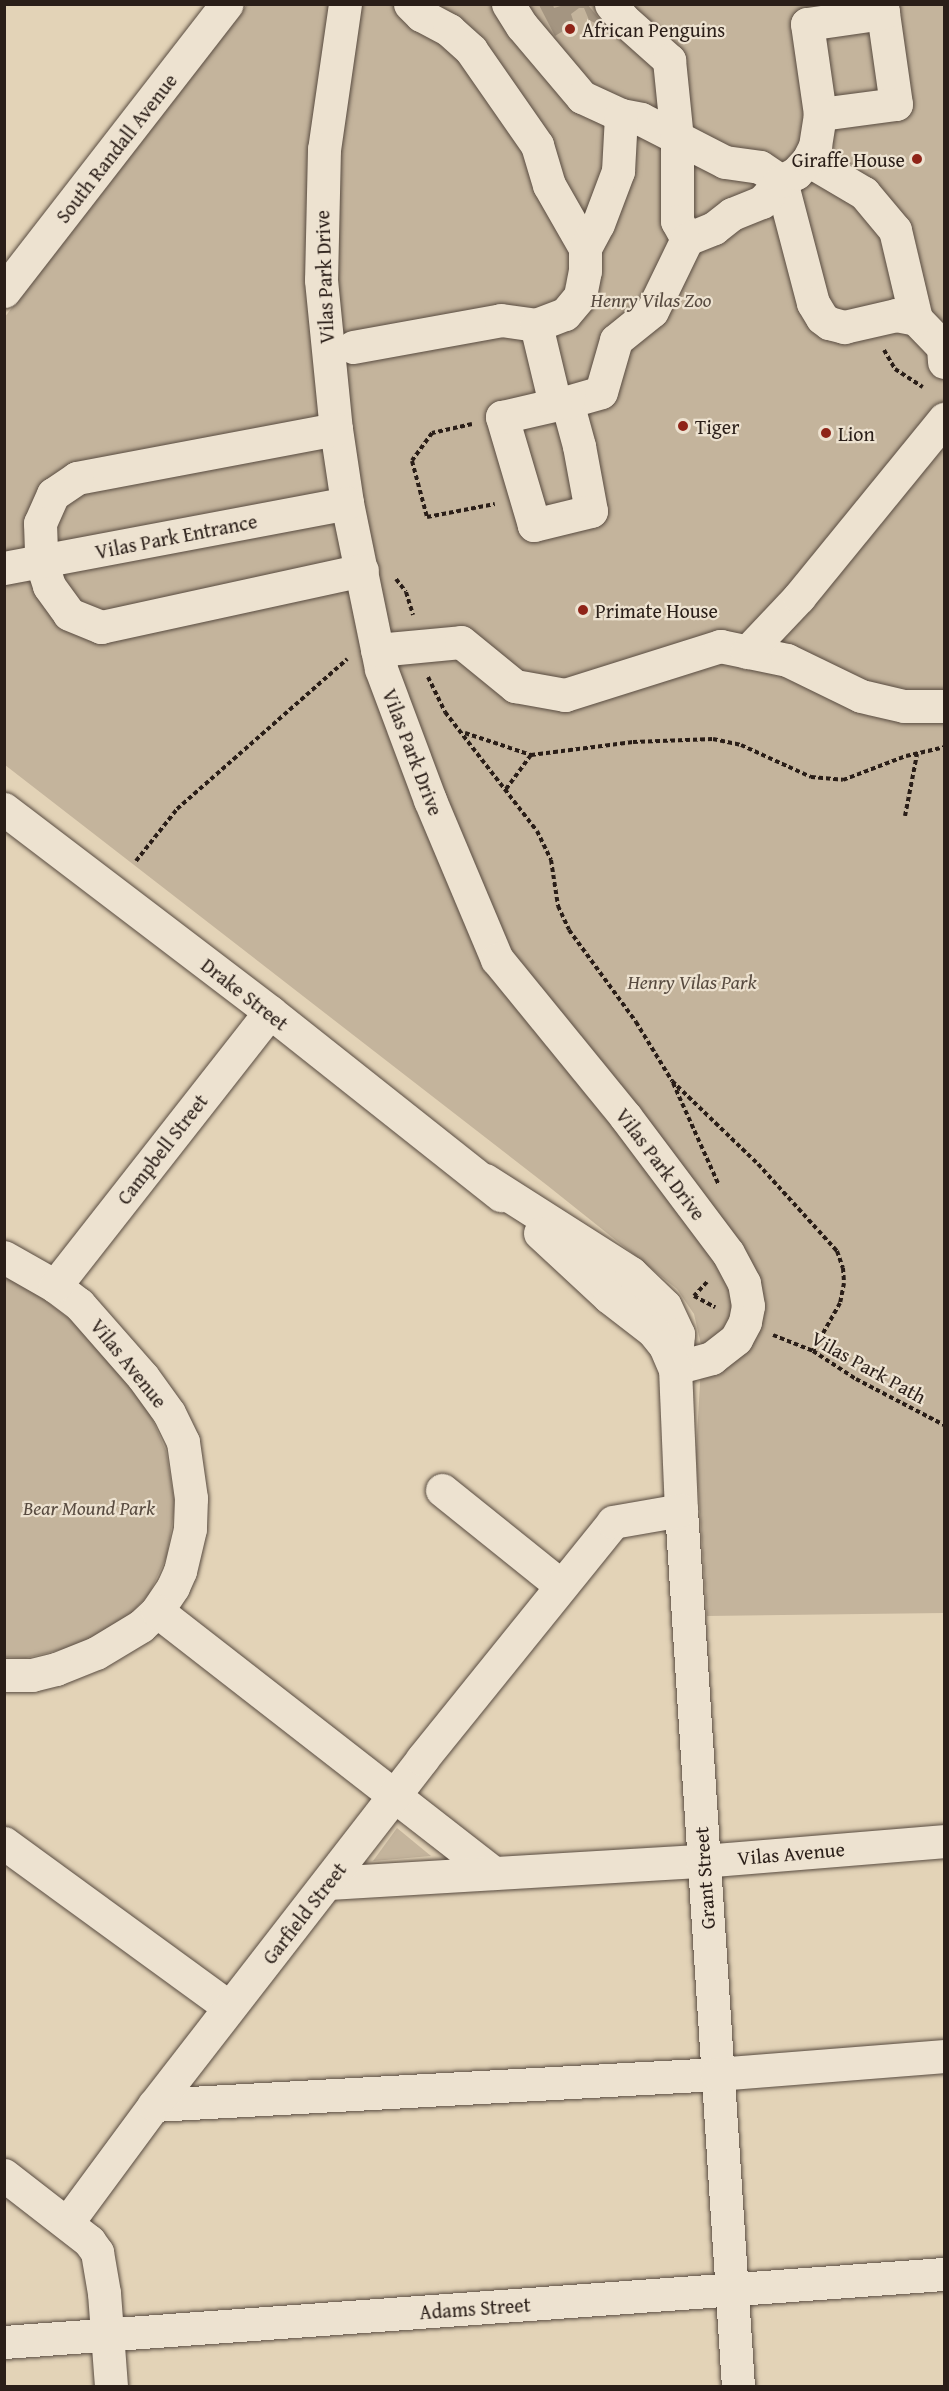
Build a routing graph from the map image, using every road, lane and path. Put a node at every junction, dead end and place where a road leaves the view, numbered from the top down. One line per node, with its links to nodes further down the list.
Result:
1 (227, 4): 15 (street, South Randall Avenue)
2 (345, 4): 25 (street, Vilas Park Drive)
3 (410, 4): 14 (street)
4 (508, 4): 9 (street)
5 (611, 4): 10 (street)
6 (883, 9): 7 (street); 8 (street)
7 (805, 14): 8 (street)
8 (820, 114): 11 (street)
9 (621, 115): 10 (street); 14 (street)
10 (677, 139): 12 (street); 13 (street)
11 (808, 160): 12 (street); 16 (street)
12 (782, 181): 13 (street); 17 (street)
13 (687, 238): 22 (street)
14 (585, 248): 18 (street)
15 (4, 291)
16 (916, 319): 17 (street); 20 (street)
17 (870, 322): 21 (path)
18 (536, 325): 19 (street); 22 (street)
19 (353, 347)
20 (944, 352)
21 (924, 388)
22 (561, 403): 23 (street); 26 (street)
23 (502, 417): 26 (street); 26 (path)
24 (945, 419): 33 (street)
25 (336, 429): 27 (street, Vilas Park Drive); 28 (street)
26 (526, 498)
27 (347, 503): 28 (street, Vilas Park Entrance); 30 (street, Vilas Park Drive)
28 (41, 561): 29 (street, Vilas Park Entrance); 30 (street)
29 (4, 568)
30 (378, 572): 31 (path); 32 (street, Vilas Park Drive)
31 (420, 646): 32 (street); 33 (street); 35 (path)
32 (377, 650): 42 (path); 48 (street, Vilas Park Drive)
33 (747, 652): 34 (street)
34 (945, 706)
35 (463, 732): 38 (path); 39 (path)
36 (945, 747): 37 (path)
37 (917, 754): 38 (path); 41 (path)
38 (531, 755): 39 (path)
39 (506, 789): 44 (path)
40 (4, 809): 43 (street, Drake Street)
41 (905, 816)
42 (136, 861)
43 (270, 1012): 47 (street, Campbell Street); 50 (street, Drake Street)
44 (672, 1081): 45 (path); 49 (path)
45 (720, 1188)
46 (4, 1257): 47 (street, Vilas Avenue)
47 (55, 1287): 55 (street, Vilas Avenue)
48 (746, 1322): 49 (path, Vilas Park Path); 50 (street)
49 (813, 1351): 51 (path, Vilas Park Path)
50 (675, 1368): 53 (street, Grant Street)
51 (945, 1425)
52 (442, 1490): 54 (street)
53 (681, 1510): 54 (street, Garfield Street); 60 (street, Grant Street)
54 (560, 1585): 57 (street, Garfield Street)
55 (157, 1611): 56 (street, Vilas Avenue); 57 (street)
56 (4, 1675)
57 (395, 1796): 61 (street); 62 (street, Garfield Street)
58 (945, 1841): 60 (street, Vilas Avenue)
59 (4, 1843): 63 (street)
60 (702, 1861): 61 (street, Vilas Avenue); 65 (street, Grant Street)
61 (493, 1873): 62 (street, Vilas Avenue)
62 (328, 1883): 63 (street, Garfield Street)
63 (230, 2007): 66 (street, Garfield Street)
64 (945, 2056): 65 (street)
65 (717, 2074): 66 (street); 70 (street, Grant Street)
66 (154, 2104): 68 (street, Garfield Street)
67 (4, 2175): 68 (street)
68 (67, 2223): 71 (street)
69 (945, 2274): 70 (street, Adams Street)
70 (732, 2289): 71 (street, Adams Street); 74 (street, Grant Street)
71 (108, 2335): 72 (street, Adams Street); 73 (street)
72 (4, 2342)
73 (111, 2386)
74 (738, 2386)

